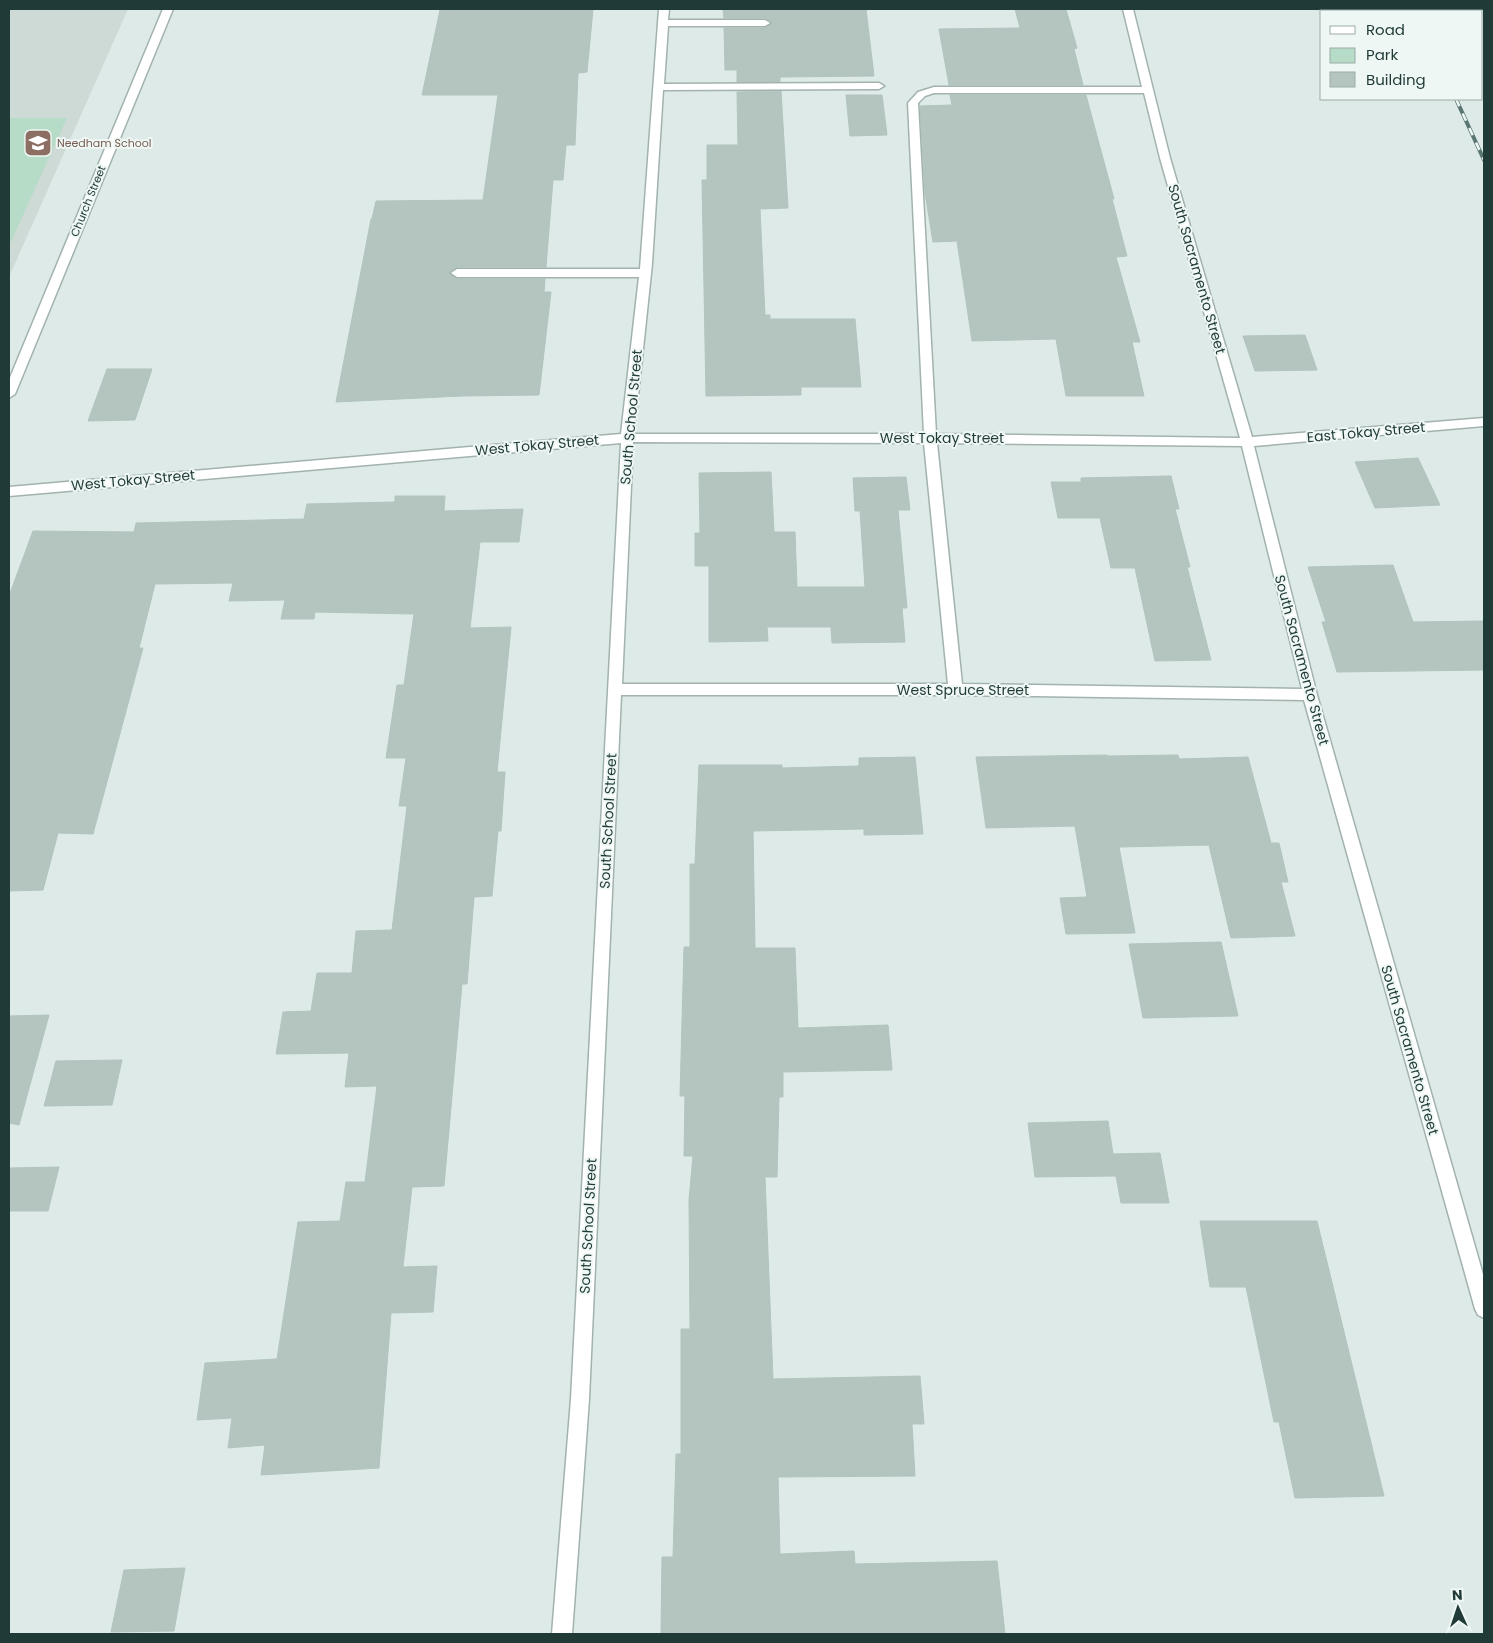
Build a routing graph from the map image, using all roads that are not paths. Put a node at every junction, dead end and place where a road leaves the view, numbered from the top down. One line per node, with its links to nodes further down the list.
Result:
1 (168, 9): 10 (street, Church Street)
2 (1128, 9): 7 (street, South Sacramento Street)
3 (663, 16): 4 (street); 6 (street, South School Street)
4 (765, 23)
5 (879, 86): 6 (street)
6 (658, 87): 9 (street, South School Street)
7 (1149, 90): 13 (street); 14 (street, South Sacramento Street)
8 (456, 273): 9 (street)
9 (645, 273): 12 (street, South School Street)
10 (9, 394)
11 (1484, 422): 14 (street, East Tokay Street)
12 (627, 438): 13 (street, West Tokay Street); 15 (street, West Tokay Street); 17 (street, South School Street)
13 (930, 438): 14 (street, West Tokay Street); 16 (street)
14 (1247, 442): 18 (street, South Sacramento Street)
15 (9, 491)
16 (956, 689): 17 (street, West Spruce Street); 18 (street, West Spruce Street)
17 (615, 690): 20 (street, South School Street)
18 (1310, 695): 19 (street, South Sacramento Street)
19 (1484, 1309)
20 (562, 1634)

